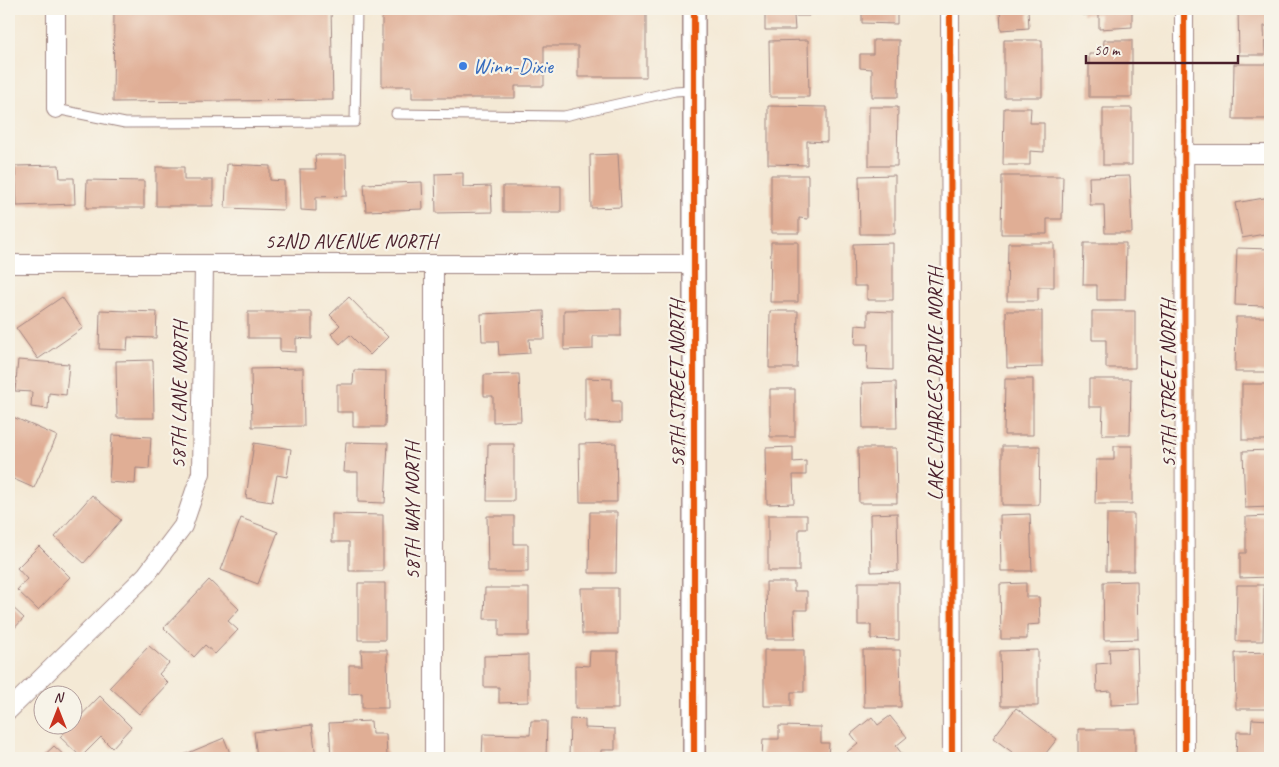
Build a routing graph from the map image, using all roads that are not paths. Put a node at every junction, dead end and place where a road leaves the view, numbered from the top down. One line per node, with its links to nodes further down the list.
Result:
1 (56, 9): 7 (street)
2 (357, 9): 7 (lane)
3 (694, 9): 6 (street, 58TH STREET NORTH)
4 (950, 9): 18 (street, LAKE CHARLES DRIVE NORTH)
5 (1184, 9): 9 (street, 57TH STREET NORTH)
6 (694, 90): 8 (lane); 14 (street, 58TH STREET NORTH)
7 (56, 109)
8 (396, 114)
9 (1183, 154): 10 (street); 19 (street, 57TH STREET NORTH)
10 (1270, 154)
11 (9, 264): 12 (street, 52ND AVENUE NORTH)
12 (204, 264): 13 (street, 52ND AVENUE NORTH); 15 (street, 58TH LANE NORTH)
13 (434, 264): 14 (street, 52ND AVENUE NORTH); 16 (street, 58TH WAY NORTH)
14 (693, 264): 17 (street, 58TH STREET NORTH)
15 (9, 710)
16 (434, 758)
17 (694, 758)
18 (952, 758)
19 (1185, 758)

